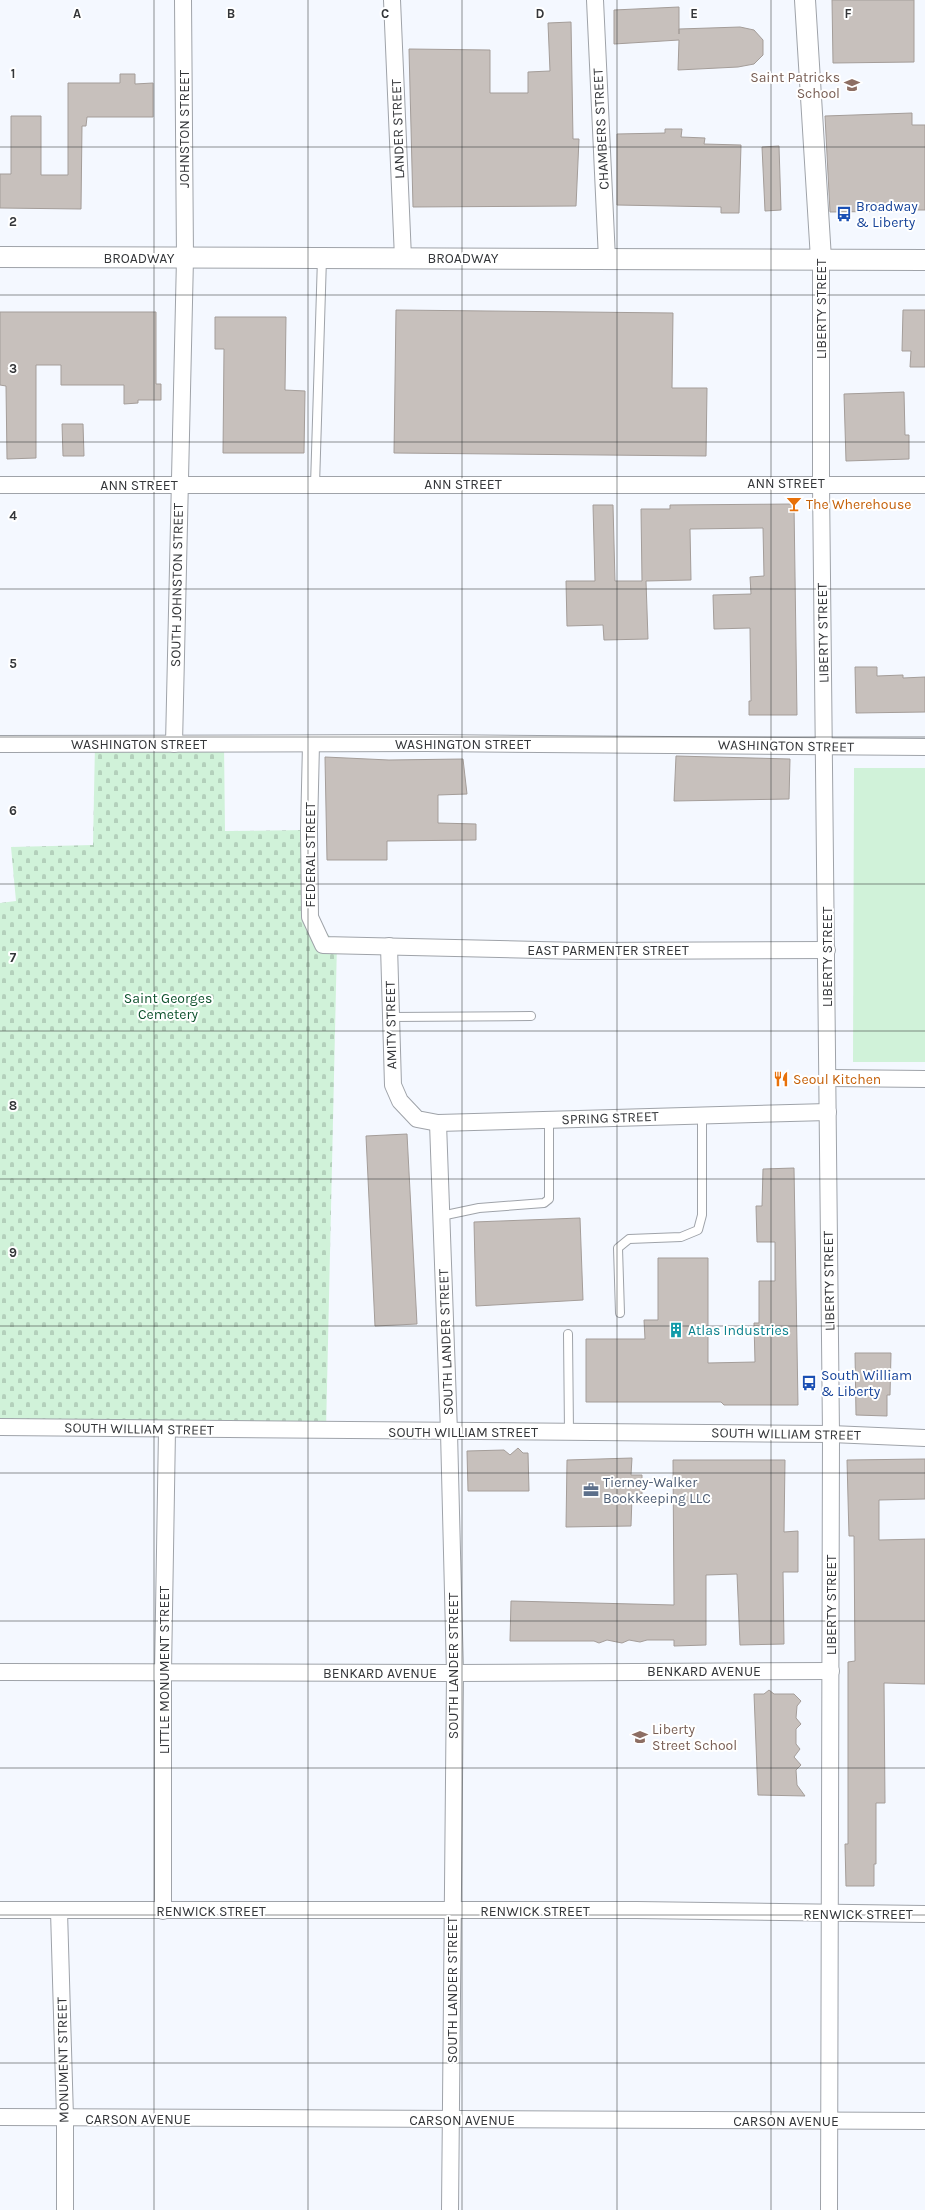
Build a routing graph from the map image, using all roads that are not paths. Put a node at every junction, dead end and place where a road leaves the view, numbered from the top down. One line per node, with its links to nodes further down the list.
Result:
1 (183, 0): 6 (street, JOHNSTON STREET)
2 (392, 0): 8 (street, LANDER STREET)
3 (594, 0): 9 (street, CHAMBERS STREET)
4 (805, 0): 10 (street, LIBERTY STREET)
5 (0, 258): 6 (street, BROADWAY)
6 (185, 258): 7 (street, BROADWAY); 16 (street, SOUTH JOHNSTON STREET)
7 (322, 258): 8 (street, BROADWAY); 14 (lane)
8 (403, 258): 9 (street, BROADWAY)
9 (607, 259): 10 (street, BROADWAY)
10 (821, 259): 11 (street, BROADWAY); 12 (street, LIBERTY STREET)
11 (925, 260)
12 (821, 483): 14 (street, ANN STREET); 15 (street, ANN STREET); 20 (street, LIBERTY STREET)
13 (0, 485): 16 (street, ANN STREET)
14 (315, 485): 16 (street, ANN STREET)
15 (925, 485)
16 (179, 486): 18 (street, SOUTH JOHNSTON STREET)
17 (0, 744): 18 (street, WASHINGTON STREET)
18 (174, 744): 19 (street, WASHINGTON STREET)
19 (311, 744): 20 (street, WASHINGTON STREET); 22 (street, FEDERAL STREET)
20 (825, 746): 21 (street, WASHINGTON STREET); 23 (street, LIBERTY STREET)
21 (925, 747)
22 (389, 946): 23 (street, EAST PARMENTER STREET); 25 (street, AMITY STREET)
23 (827, 950): 26 (street, LIBERTY STREET)
24 (531, 1016): 25 (lane)
25 (391, 1017): 28 (street, AMITY STREET)
26 (828, 1078): 27 (street); 29 (street, LIBERTY STREET)
27 (925, 1079)
28 (400, 1101): 32 (street, SPRING STREET)
29 (828, 1112): 30 (street, SPRING STREET); 40 (street, LIBERTY STREET)
30 (702, 1115): 31 (street, SPRING STREET); 34 (lane)
31 (549, 1120): 32 (street, SPRING STREET); 33 (lane)
32 (438, 1123): 33 (street, SOUTH LANDER STREET)
33 (442, 1216): 38 (street, SOUTH LANDER STREET)
34 (620, 1313)
35 (568, 1334): 39 (lane)
36 (0, 1427): 37 (street, SOUTH WILLIAM STREET)
37 (167, 1430): 38 (street, SOUTH WILLIAM STREET); 44 (street, LITTLE MONUMENT STREET)
38 (449, 1432): 39 (street, SOUTH WILLIAM STREET); 45 (street, SOUTH LANDER STREET)
39 (569, 1432): 40 (street, SOUTH WILLIAM STREET)
40 (831, 1434): 41 (street, SOUTH WILLIAM STREET); 42 (street, LIBERTY STREET)
41 (925, 1438)
42 (831, 1671): 45 (street, BENKARD AVENUE); 50 (street, LIBERTY STREET)
43 (0, 1672): 44 (street, BENKARD AVENUE)
44 (163, 1672): 45 (street, BENKARD AVENUE); 48 (street, LITTLE MONUMENT STREET)
45 (454, 1673): 49 (street, SOUTH LANDER STREET)
46 (0, 1910): 47 (street, RENWICK STREET)
47 (59, 1911): 48 (street, RENWICK STREET); 53 (street, MONUMENT STREET)
48 (163, 1911): 49 (street, RENWICK STREET)
49 (453, 1912): 50 (street, RENWICK STREET); 54 (street, SOUTH LANDER STREET)
50 (830, 1914): 51 (street, RENWICK STREET); 55 (street, LIBERTY STREET)
51 (925, 1914)
52 (0, 2117): 53 (street, CARSON AVENUE)
53 (65, 2118): 54 (street, CARSON AVENUE); 57 (street, MONUMENT STREET)
54 (451, 2121): 55 (street, CARSON AVENUE); 58 (street, SOUTH LANDER STREET)
55 (829, 2121): 56 (street, CARSON AVENUE); 59 (street, LIBERTY STREET)
56 (925, 2121)
57 (65, 2210)
58 (450, 2210)
59 (830, 2210)

